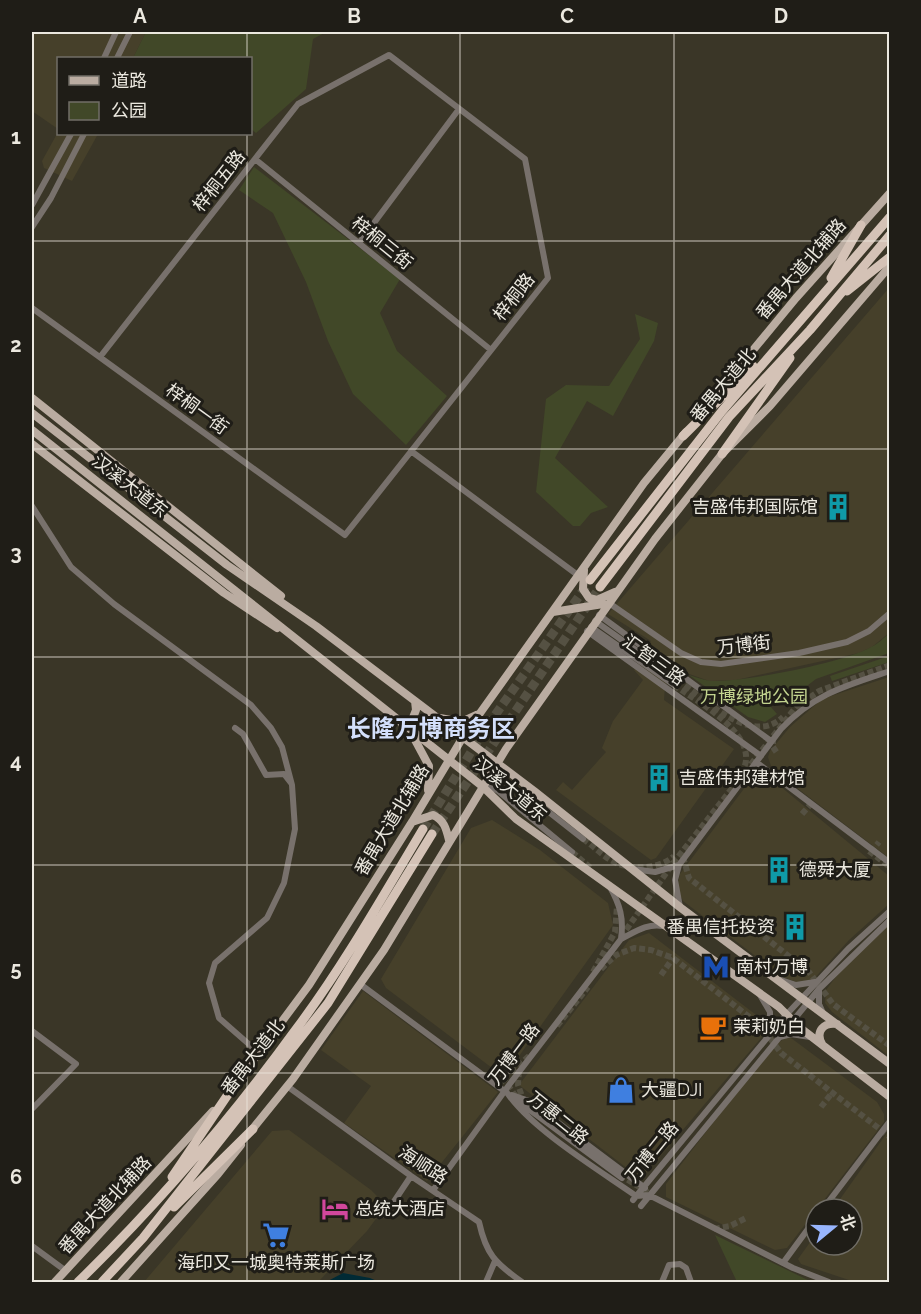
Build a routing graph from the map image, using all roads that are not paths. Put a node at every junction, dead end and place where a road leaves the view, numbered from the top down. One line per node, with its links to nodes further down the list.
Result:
1 (116, 32): 4 (street)
2 (130, 32): 5 (street)
3 (389, 55): 6 (street, 梓桐路); 9 (street, 梓桐五路)
4 (104, 57)
5 (118, 57)
6 (459, 109): 16 (street); 24 (street, 梓桐路)
7 (71, 135): 11 (street)
8 (83, 135): 14 (street)
9 (255, 159): 16 (street, 梓桐三街); 25 (street, 梓桐五路)
10 (890, 193): 13 (main road, 番禺大道北辅路)
11 (32, 205)
12 (890, 217): 19 (highway, 番禺大道北)
13 (861, 225): 19 (highway); 29 (main road, 番禺大道北辅路)
14 (32, 227)
15 (890, 235): 20 (highway, 番禺大道北)
16 (359, 243): 24 (street, 梓桐三街)
17 (890, 258): 20 (highway)
18 (890, 266): 32 (main road)
19 (822, 295): 22 (highway, 番禺大道北)
20 (831, 304): 23 (highway, 番禺大道北)
21 (32, 308): 25 (street, 梓桐一街)
22 (794, 327): 29 (highway); 37 (highway, 番禺大道北)
23 (810, 330): 32 (highway); 38 (highway, 番禺大道北)
24 (491, 350): 31 (street, 梓桐路)
25 (100, 357): 34 (street, 梓桐一街)
26 (32, 398): 44 (main road)
27 (32, 412): 44 (main road, 汉溪大道东)
28 (32, 430): 45 (main road, 汉溪大道东)
29 (683, 436): 35 (main road, 番禺大道北辅路)
30 (32, 444): 45 (main road)
31 (411, 452): 34 (street, 梓桐路); 36 (street)
32 (722, 454): 39 (main road)
33 (32, 506): 60 (street)
34 (345, 535)
35 (585, 566): 36 (main road, 番禺大道北辅路); 39 (main road)
36 (579, 576): 41 (main road, 番禺大道北辅路)
37 (590, 580)
38 (600, 587)
39 (617, 591): 40 (main road)
40 (609, 603): 41 (main road); 42 (street, 万博街); 43 (main road)
41 (554, 612): 49 (main road, 番禺大道北辅路)
42 (890, 613)
43 (593, 624): 47 (street); 55 (street, 汇智三路); 56 (street, 汇智三路); 58 (main road)
44 (316, 626): 48 (main road, 汉溪大道东)
45 (292, 637): 51 (main road, 汉溪大道东)
46 (890, 671): 55 (street)
47 (676, 682)
48 (415, 701): 50 (main road, 汉溪大道东); 51 (main road)
49 (481, 711): 50 (main road); 54 (main road, 番禺大道北辅路)
50 (436, 717): 54 (main road, 汉溪大道东)
51 (402, 724): 53 (main road, 汉溪大道东)
52 (235, 728): 60 (street)
53 (409, 730): 57 (main road, 汉溪大道东); 62 (main road)
54 (463, 737): 57 (main road, 番禺大道北辅路); 58 (main road, 汉溪大道东)
55 (771, 741): 56 (street)
56 (759, 759): 69 (street, 汇智三路); 70 (street)
57 (448, 760): 61 (main road, 汉溪大道东); 62 (main road, 番禺大道北辅路)
58 (496, 763): 59 (main road, 汉溪大道东); 61 (main road)
59 (522, 782): 66 (street); 71 (main road, 汉溪大道东)
60 (292, 784): 92 (street)
61 (482, 786): 67 (main road); 68 (street); 72 (main road, 汉溪大道东)
62 (426, 798): 63 (main road, 番禺大道北辅路)
63 (412, 822): 67 (main road); 92 (main road, 番禺大道北辅路)
64 (423, 829): 108 (highway, 番禺大道北)
65 (432, 834): 112 (highway, 番禺大道北)
66 (583, 838)
67 (449, 840): 80 (main road)
68 (572, 852)
69 (890, 863)
70 (679, 865): 71 (street); 73 (street)
71 (633, 869): 73 (main road, 汉溪大道东)
72 (609, 886): 76 (main road, 汉溪大道东); 77 (street)
73 (681, 908): 78 (main road, 汉溪大道东)
74 (890, 911): 79 (street, 万博二路)
75 (890, 920): 81 (street, 万博二路)
76 (669, 928): 77 (street); 82 (main road, 汉溪大道东)
77 (621, 939): 96 (street, 万博一路)
78 (777, 978): 79 (street); 83 (main road, 汉溪大道东)
79 (816, 982): 83 (street, 万博二路)
80 (360, 984): 94 (main road); 96 (street, 万惠二路)
81 (819, 989): 83 (street, 万博二路); 84 (street)
82 (758, 992): 85 (main road, 汉溪大道东); 88 (street)
83 (805, 1000): 84 (main road, 汉溪大道东); 85 (street, 万博二路)
84 (823, 1013): 86 (main road, 汉溪大道东)
85 (789, 1018): 88 (street, 万博二路); 89 (main road, 汉溪大道东); 90 (street, 万博二路)
86 (838, 1024): 91 (main road); 93 (main road, 汉溪大道东)
87 (32, 1031): 98 (street)
88 (770, 1033): 103 (street, 万博二路)
89 (812, 1037): 90 (street); 91 (main road, 汉溪大道东)
90 (777, 1039): 105 (street, 万博二路)
91 (822, 1044): 97 (main road, 汉溪大道东)
92 (260, 1053): 95 (main road, 番禺大道北辅路)
93 (890, 1064)
94 (287, 1086): 100 (main road); 101 (street, 海顺路)
95 (231, 1090): 108 (highway); 116 (main road, 番禺大道北辅路)
96 (506, 1093): 102 (street); 103 (street, 万惠二路); 104 (street, 万博一路); 107 (street, 万惠二路)
97 (890, 1097)
98 (32, 1109)
99 (890, 1121): 106 (street)
100 (253, 1129): 112 (highway); 120 (main road)
101 (411, 1176): 104 (street, 海顺路); 110 (street)
102 (622, 1178)
103 (644, 1186): 105 (street, 万惠二路); 107 (street, 万博二路)
104 (434, 1189): 114 (street, 海顺路)
105 (649, 1195): 107 (street); 109 (street, 万博二路); 115 (street)
106 (832, 1197)
107 (634, 1198)
108 (152, 1205): 118 (highway, 番禺大道北)
109 (641, 1206)
110 (385, 1215)
111 (804, 1234): 115 (street)
112 (143, 1238): 119 (highway, 番禺大道北)
113 (32, 1246): 116 (street)
114 (495, 1261): 121 (street); 122 (street, 海顺路)
115 (783, 1263): 125 (street)
116 (66, 1271): 117 (main road, 番禺大道北辅路)
117 (55, 1282)
118 (78, 1282)
119 (102, 1282)
120 (121, 1282)
121 (486, 1282)
122 (522, 1282)
123 (662, 1282): 124 (street)
124 (692, 1282)
125 (827, 1282)

